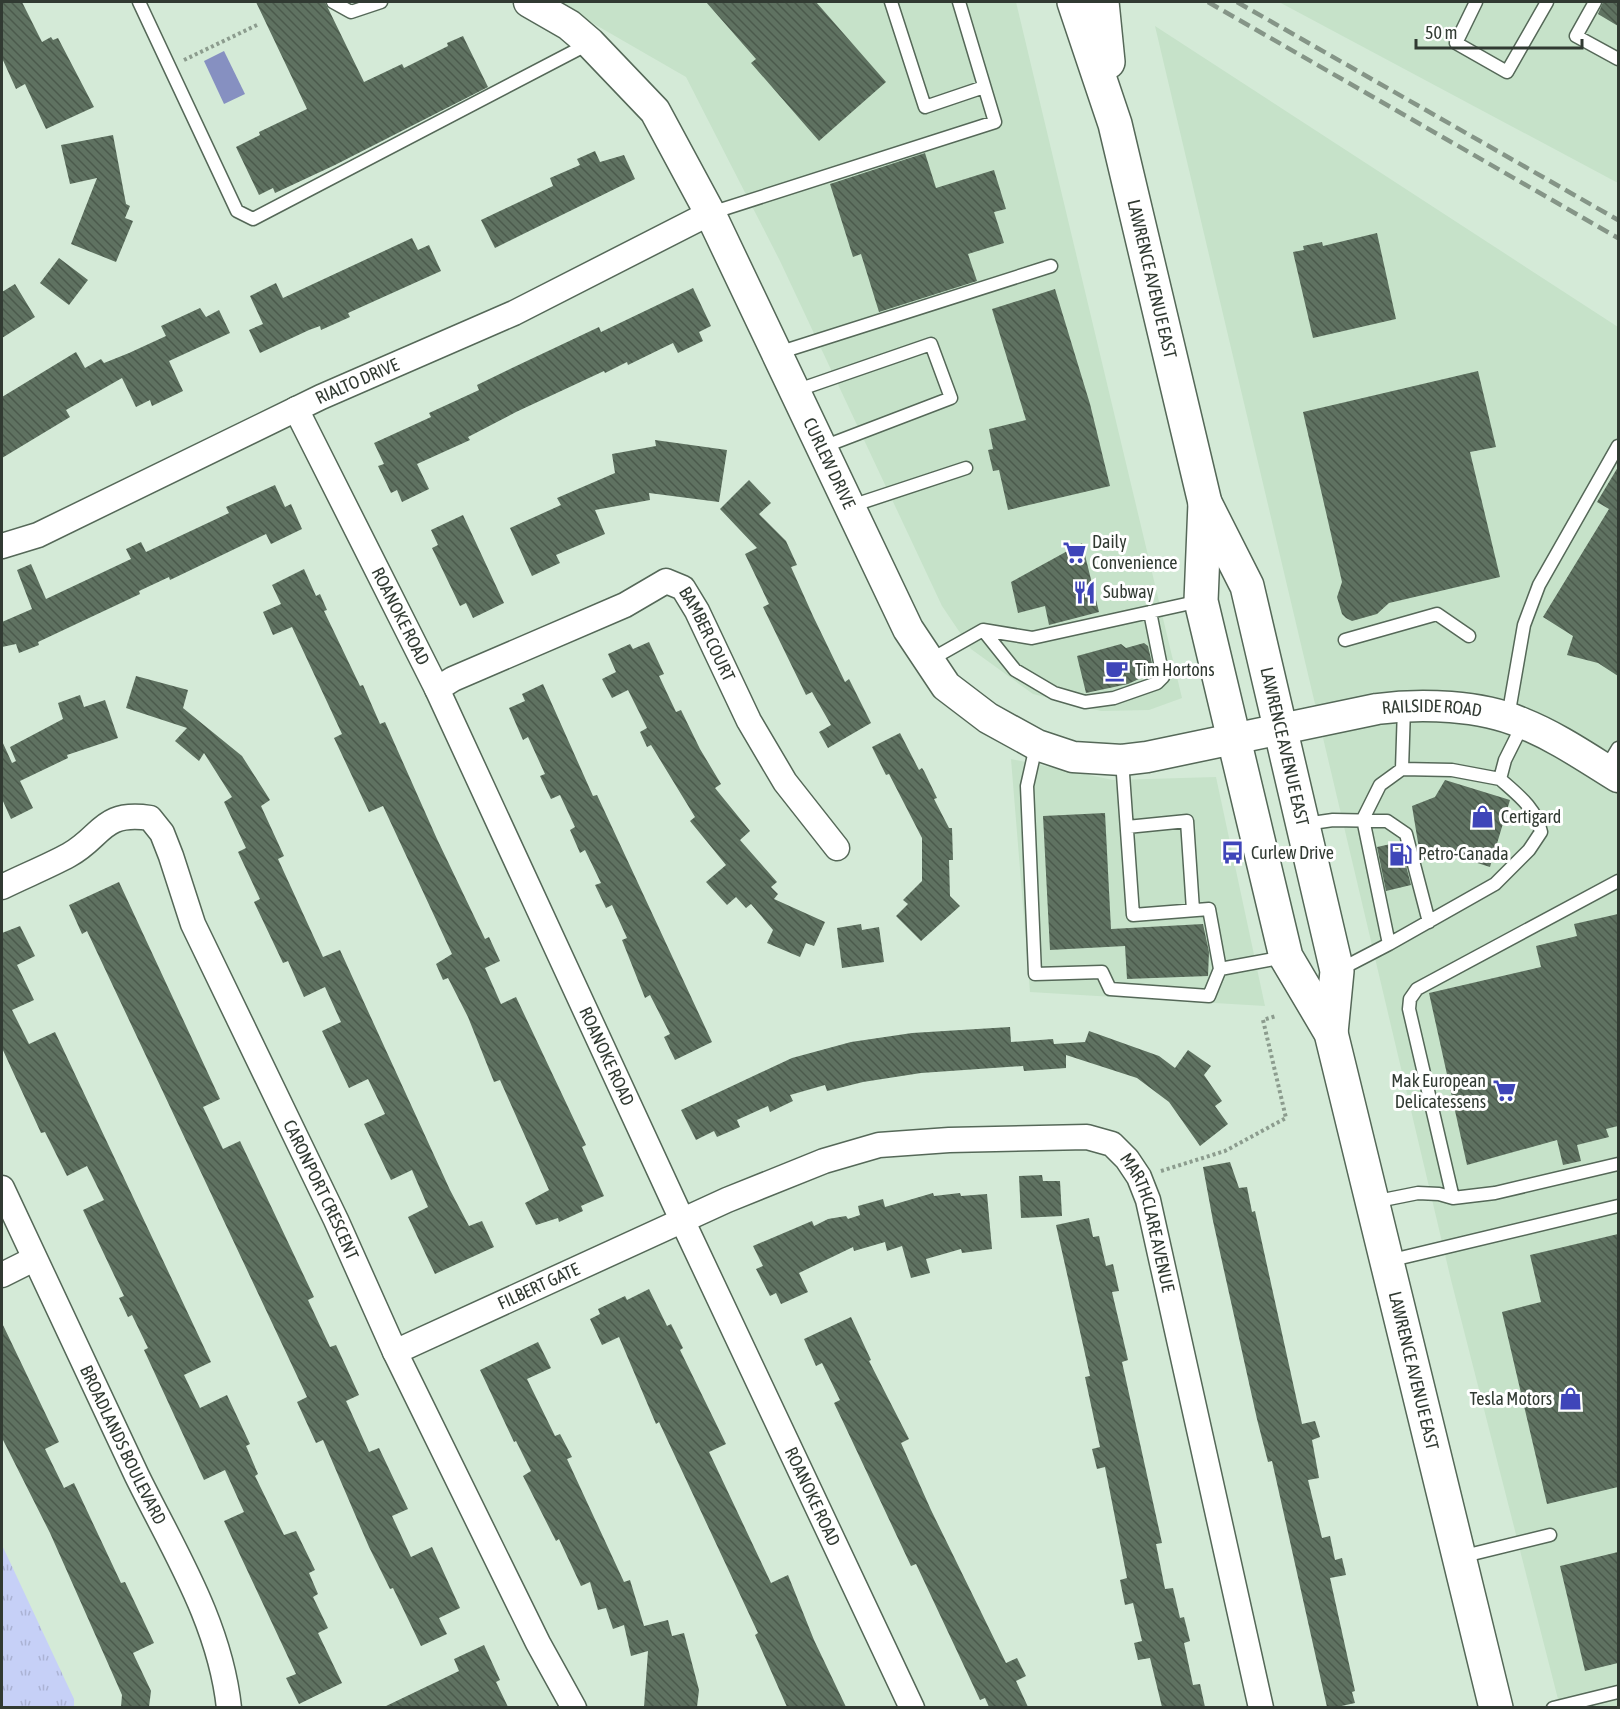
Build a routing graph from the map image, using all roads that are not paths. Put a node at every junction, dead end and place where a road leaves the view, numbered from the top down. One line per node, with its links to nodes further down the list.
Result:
1 (138, 2): 12 (lane)
2 (333, 2): 3 (lane)
3 (381, 2)
4 (529, 2): 12 (street, CURLEW DRIVE)
5 (891, 2): 14 (lane)
6 (959, 2): 14 (lane)
7 (1074, 2): 15 (main road, LAWRENCE AVENUE EAST)
8 (1102, 2): 15 (main road, LAWRENCE AVENUE EAST)
9 (1476, 2): 10 (lane)
10 (1547, 2)
11 (1595, 2): 13 (lane)
12 (590, 43): 16 (street, CURLEW DRIVE)
13 (1618, 59)
14 (984, 87): 16 (lane)
15 (1115, 124): 24 (main road, LAWRENCE AVENUE EAST)
16 (710, 213): 18 (street, CURLEW DRIVE); 20 (street, RIALTO DRIVE)
17 (1051, 266): 18 (lane)
18 (777, 353): 19 (street, CURLEW DRIVE)
19 (795, 391): 22 (street, CURLEW DRIVE); 22 (lane)
20 (296, 409): 26 (street, RIALTO DRIVE); 33 (street, ROANOKE ROAD)
21 (1618, 446): 35 (lane)
22 (822, 448): 25 (street, CURLEW DRIVE)
23 (966, 468): 25 (lane)
24 (1205, 503): 27 (main road, LAWRENCE AVENUE EAST); 36 (main road, LAWRENCE AVENUE EAST)
25 (850, 507): 32 (street, CURLEW DRIVE)
26 (2, 546)
27 (1201, 601): 28 (lane); 37 (main road, LAWRENCE AVENUE EAST)
28 (1150, 612): 29 (lane); 29 (lane)
29 (983, 630): 32 (lane)
30 (1469, 636): 31 (lane)
31 (1345, 640)
32 (929, 661): 38 (street, CURLEW DRIVE)
33 (437, 689): 46 (street, BAMBER COURT); 61 (street, ROANOKE ROAD)
34 (1404, 705): 35 (street, RAILSIDE ROAD); 36 (street, RAILSIDE ROAD); 41 (lane)
35 (1516, 720): 40 (street, RAILSIDE ROAD); 42 (lane)
36 (1280, 728): 37 (street, RAILSIDE ROAD); 44 (main road, LAWRENCE AVENUE EAST)
37 (1234, 739): 39 (street, CURLEW DRIVE); 52 (main road, LAWRENCE AVENUE EAST)
38 (1037, 745): 39 (street, CURLEW DRIVE); 53 (lane)
39 (1122, 760): 45 (lane)
40 (1614, 765)
41 (1402, 769): 42 (lane); 43 (lane)
42 (1500, 779): 50 (lane)
43 (1363, 819): 44 (lane); 50 (lane); 51 (lane)
44 (1303, 825): 54 (main road, LAWRENCE AVENUE EAST)
45 (1127, 827): 49 (lane); 49 (lane)
46 (837, 848)
47 (1618, 881): 58 (lane)
48 (2, 887): 65 (street, CARONPORT CRESCENT)
49 (1193, 910): 53 (lane)
50 (1429, 922): 51 (lane)
51 (1389, 944): 54 (lane)
52 (1286, 957): 53 (lane); 55 (main road, LAWRENCE AVENUE EAST)
53 (1220, 969)
54 (1337, 971): 55 (main road, LAWRENCE AVENUE EAST)
55 (1331, 1033): 59 (main road, LAWRENCE AVENUE EAST)
56 (1618, 1164): 58 (lane)
57 (2, 1188): 62 (street, BROADLANDS BOULEVARD)
58 (1453, 1198): 59 (lane)
59 (1372, 1203): 63 (main road, LAWRENCE AVENUE EAST)
60 (1618, 1206): 63 (lane)
61 (683, 1222): 65 (street, FILBERT GATE); 71 (street, ROANOKE ROAD); 72 (street, MARTHCLARE AVENUE)
62 (34, 1259): 64 (street); 69 (street, BROADLANDS BOULEVARD)
63 (1386, 1261): 67 (main road, LAWRENCE AVENUE EAST)
64 (2, 1275)
65 (395, 1352): 70 (street, CARONPORT CRESCENT)
66 (1550, 1535): 67 (lane)
67 (1459, 1558): 73 (main road, LAWRENCE AVENUE EAST)
68 (1618, 1692): 74 (lane)
69 (229, 1707)
70 (574, 1707)
71 (912, 1707)
72 (1262, 1707)
73 (1496, 1707)
74 (1553, 1707)

